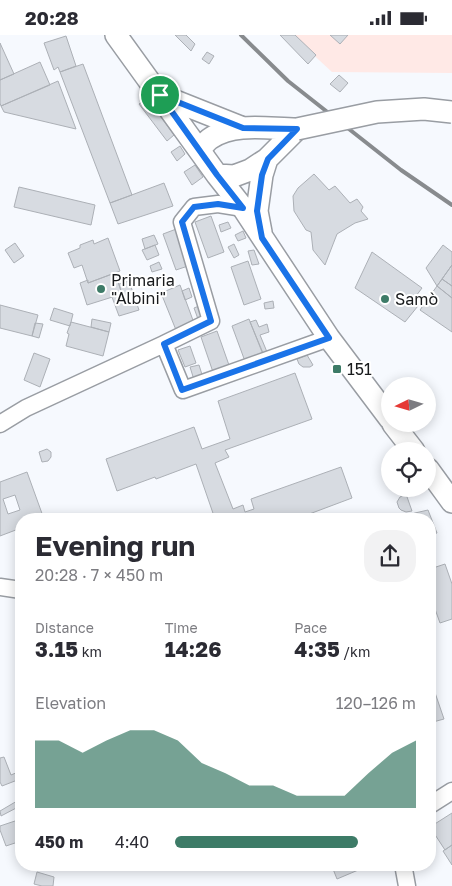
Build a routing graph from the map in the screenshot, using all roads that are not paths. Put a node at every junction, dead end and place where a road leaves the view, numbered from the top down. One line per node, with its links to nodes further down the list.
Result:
1 (116, 35): 2 (main road)
2 (160, 95): 4 (main road); 6 (main road)
3 (452, 112): 5 (main road, bridge)
4 (243, 128): 5 (main road); 6 (main road)
5 (297, 129): 7 (main road)
6 (200, 150): 8 (main road)
7 (268, 159): 8 (main road); 10 (main road)
8 (217, 175): 9 (main road)
9 (243, 208): 10 (main road); 12 (street)
10 (262, 238): 11 (main road)
11 (329, 338): 12 (street); 13 (main road)
12 (164, 344): 14 (street)
13 (381, 407)
14 (0, 424)
15 (436, 480): 16 (main road)
16 (452, 502)
17 (0, 587): 18 (street)
18 (15, 589)
19 (452, 791): 20 (street)
20 (436, 801)
21 (404, 871): 22 (street)
22 (407, 886)

